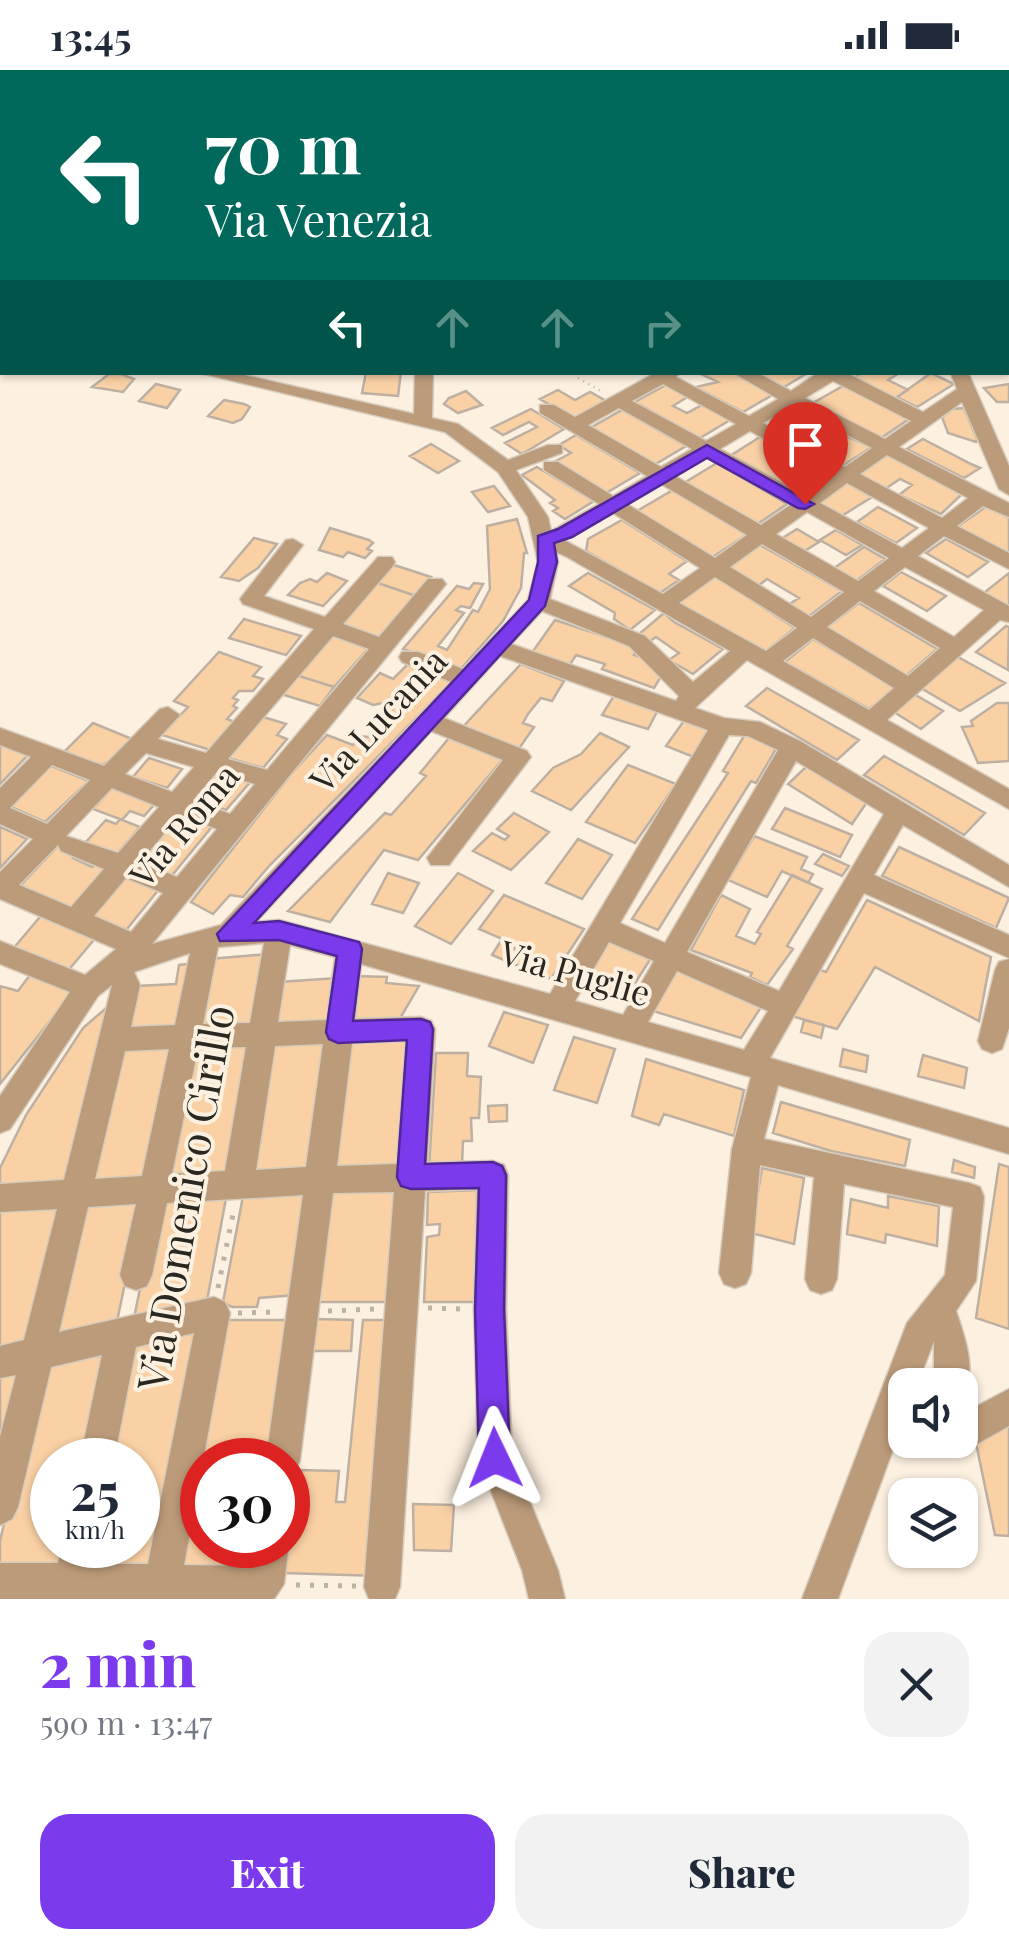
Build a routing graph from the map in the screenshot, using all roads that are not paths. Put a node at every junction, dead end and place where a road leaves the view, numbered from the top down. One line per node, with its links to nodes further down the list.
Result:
1 (424, 375): 12 (street)
2 (667, 375): 9 (street); 13 (street)
3 (747, 375): 8 (street)
4 (829, 375): 8 (street)
5 (836, 375): 11 (street)
6 (248, 377): 12 (street)
7 (963, 381): 11 (street); 20 (street)
8 (792, 399): 13 (street); 15 (street)
9 (619, 401): 14 (street); 16 (street)
10 (547, 409): 14 (street)
11 (924, 420): 15 (street)
12 (423, 422): 17 (street)
13 (751, 424): 16 (street); 18 (street)
14 (575, 425): 19 (street)
15 (886, 447): 18 (street); 21 (street)
16 (707, 450): 19 (street); 22 (street)
17 (505, 468): 23 (street); 27 (street)
18 (846, 475): 22 (street); 25 (street)
19 (663, 477): 23 (street); 26 (street)
20 (1009, 488)
21 (982, 497): 24 (street); 25 (street)
22 (805, 504): 26 (street); 29 (street)
23 (612, 506): 27 (street); 32 (street)
24 (1009, 511)
25 (942, 527): 29 (street); 31 (street)
26 (762, 534): 32 (street); 34 (street)
27 (545, 540): 35 (street); 36 (street)
28 (293, 545): 38 (street)
29 (902, 558): 34 (street); 37 (street)
30 (385, 562): 38 (street)
31 (1009, 562)
32 (714, 568): 36 (street); 39 (street)
33 (435, 584): 40 (street, Via Roma)
34 (859, 591): 39 (street); 42 (street)
35 (538, 602): 41 (street, Via Lucania); 48 (street)
36 (663, 604): 43 (street)
37 (1004, 613): 42 (street)
38 (330, 625): 40 (street); 57 (street)
39 (812, 628): 45 (street); 47 (street)
40 (384, 646): 59 (street, Via Roma)
41 (496, 647): 46 (street, Via Lucania); 48 (street)
42 (956, 648): 47 (street)
43 (746, 649): 45 (street); 48 (street)
44 (410, 657): 46 (street)
45 (768, 661): 51 (street)
46 (466, 680): 50 (street, Via Lucania)
47 (910, 688): 51 (street)
48 (687, 703): 52 (street)
49 (168, 715): 54 (street)
50 (428, 721): 67 (street); 76 (street, Via Lucania)
51 (871, 721): 60 (street)
52 (722, 726): 55 (street); 74 (street)
53 (0, 736): 56 (street)
54 (141, 742): 57 (street); 58 (street)
55 (792, 747): 63 (street); 81 (street)
56 (47, 755): 58 (street); 61 (street)
57 (211, 763): 59 (street); 62 (street)
58 (106, 778): 62 (street); 66 (street)
59 (272, 780): 65 (street, Via Roma)
60 (1009, 800)
61 (0, 802)
62 (176, 804): 65 (street); 68 (street)
63 (899, 810): 69 (street); 70 (street)
64 (0, 814): 66 (street)
65 (234, 826): 72 (street, Via Roma)
66 (60, 839): 68 (street); 71 (street)
67 (440, 858)
68 (122, 866): 72 (street); 73 (street)
69 (1009, 877)
70 (859, 879): 77 (street); 84 (street)
71 (4, 883): 73 (street)
72 (181, 890): 80 (street, Via Roma)
73 (75, 920): 80 (street)
74 (604, 928): 81 (street); 85 (street)
75 (279, 931): 76 (street, Via Puglie); 78 (street, Via Puglie); 88 (street, Via Domenico Cirillo)
76 (218, 936): 80 (street, Via Puglie); 89 (street)
77 (1009, 947)
78 (350, 949): 85 (street, Via Puglie); 87 (street)
79 (0, 952): 83 (street)
80 (127, 956): 83 (street, Via Roma); 90 (street)
81 (669, 956): 84 (street); 86 (street)
82 (1009, 970): 91 (street)
83 (88, 988): 93 (street, Via Roma)
84 (786, 1006): 92 (street)
85 (557, 1007): 86 (street, Via Puglie)
86 (629, 1029): 92 (street, Via Puglie)
87 (338, 1032): 88 (street); 97 (street); 98 (street)
88 (261, 1034): 89 (street); 99 (street, Via Domenico Cirillo)
89 (186, 1036): 90 (street); 100 (street)
90 (114, 1039): 101 (street)
91 (992, 1041)
92 (759, 1067): 94 (street, Via Puglie); 95 (street)
93 (0, 1120)
94 (998, 1138)
95 (747, 1149): 96 (street); 103 (street)
96 (830, 1167): 105 (street); 106 (street)
97 (411, 1177): 98 (street); 118 (street); 121 (street)
98 (320, 1180): 99 (street); 114 (street)
99 (238, 1185): 100 (street)
100 (154, 1191): 101 (street); 104 (street)
101 (74, 1196): 102 (street); 108 (street)
102 (0, 1198)
103 (735, 1273)
104 (136, 1275)
105 (821, 1279)
106 (938, 1305): 110 (street); 122 (street)
107 (123, 1332): 108 (street); 113 (street); 120 (street, Via Domenico Cirillo)
108 (37, 1354): 109 (street); 115 (street)
109 (0, 1362)
110 (951, 1368)
111 (1009, 1406): 112 (street)
112 (978, 1426)
113 (102, 1438)
114 (285, 1438)
115 (0, 1507)
116 (268, 1568): 120 (street)
117 (0, 1581): 119 (street)
118 (382, 1587)
119 (71, 1590): 120 (street)
120 (161, 1591)
121 (547, 1599)
122 (820, 1599)

